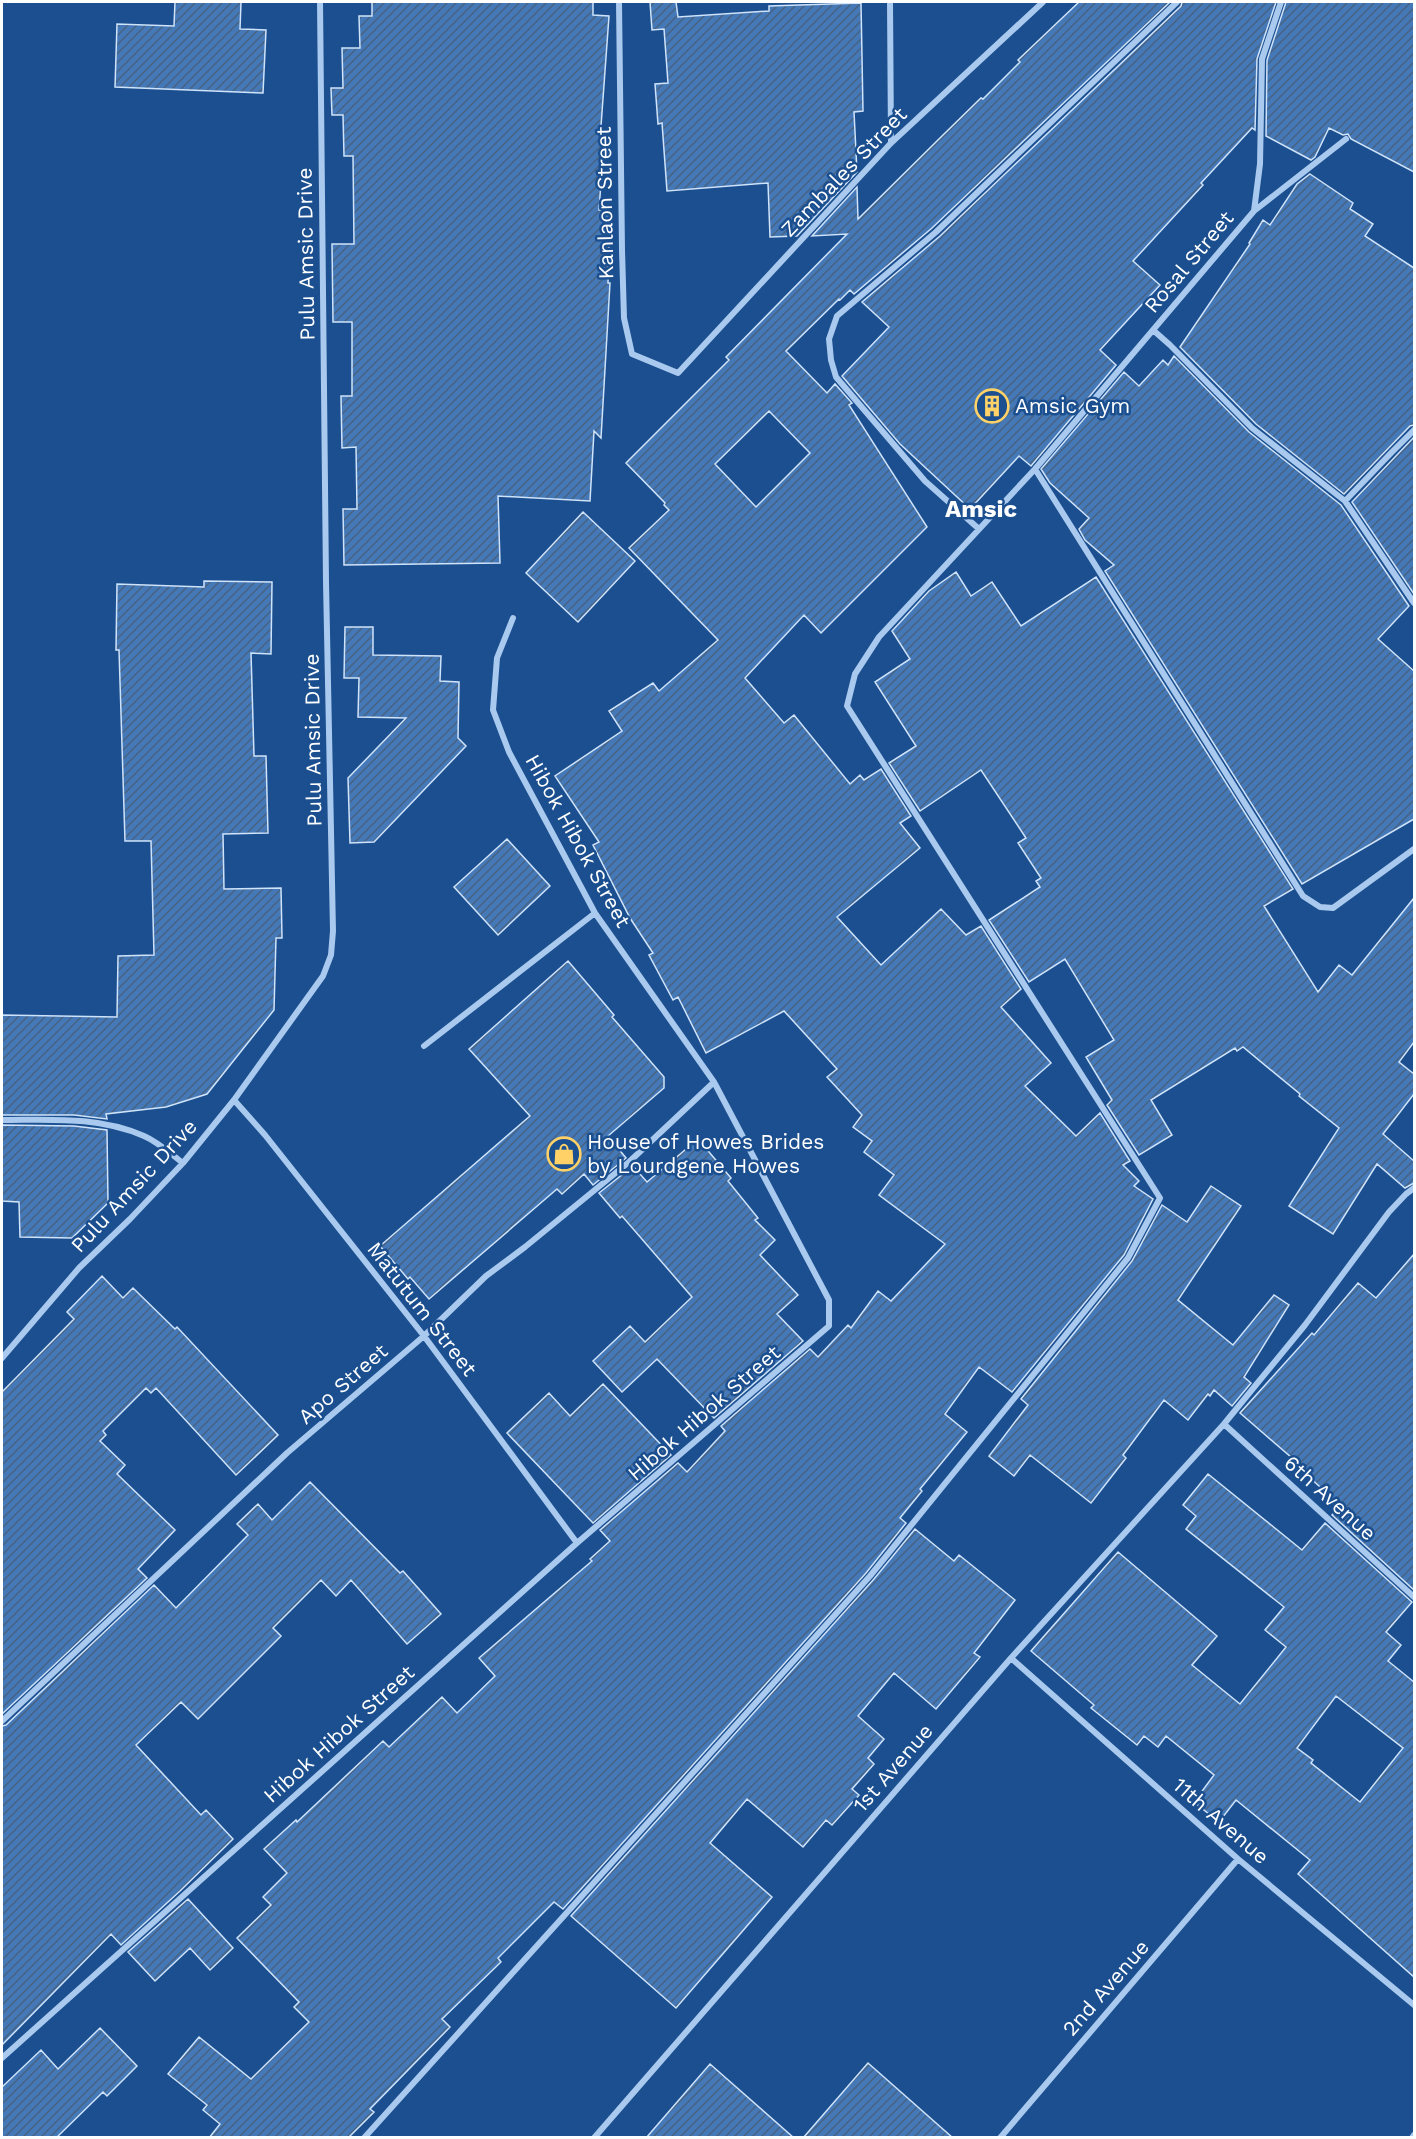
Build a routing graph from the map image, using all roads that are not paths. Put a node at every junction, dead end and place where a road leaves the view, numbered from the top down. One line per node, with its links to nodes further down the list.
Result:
1 (320, 2): 22 (street, Pulu Amsic Drive)
2 (620, 2): 11 (street, Kanlaon Street)
3 (890, 2): 8 (street)
4 (1043, 2): 8 (street, Zambales Street)
5 (1177, 2): 15 (street)
6 (1281, 2): 9 (street, Rosal Street)
7 (1346, 139): 9 (street)
8 (891, 143): 11 (street, Zambales Street)
9 (1254, 211): 10 (street, Rosal Street)
10 (1153, 330): 13 (street, Rosal Street); 14 (street)
11 (678, 373)
12 (1414, 430): 14 (street)
13 (1035, 469): 15 (street, Rosal Street); 18 (street)
14 (1345, 501): 16 (street)
15 (980, 529): 36 (street, Rosal Street)
16 (1414, 603)
17 (513, 618): 19 (street, Hibok Hibok Street)
18 (1414, 849)
19 (595, 913): 20 (street); 21 (street, Hibok Hibok Street)
20 (423, 1046)
21 (714, 1082): 26 (street, Apo Street); 29 (street, Hibok Hibok Street)
22 (234, 1100): 24 (street, Pulu Amsic Drive); 26 (street, Matutum Street)
23 (2, 1120): 24 (street)
24 (183, 1163): 27 (street, Pulu Amsic Drive)
25 (1414, 1188): 28 (street, 1st Avenue)
26 (424, 1336): 29 (street, Matutum Street); 32 (street, Apo Street)
27 (2, 1358)
28 (1224, 1424): 30 (street, 6th Avenue); 31 (street, 1st Avenue)
29 (578, 1543): 35 (street, Hibok Hibok Street)
30 (1414, 1597)
31 (1011, 1658): 33 (street, 11th Avenue); 37 (street, 1st Avenue)
32 (2, 1721)
33 (1239, 1859): 34 (street, 11th Avenue); 38 (street, 2nd Avenue)
34 (1414, 2005)
35 (2, 2058)
36 (364, 2138)
37 (594, 2138)
38 (1000, 2138)

